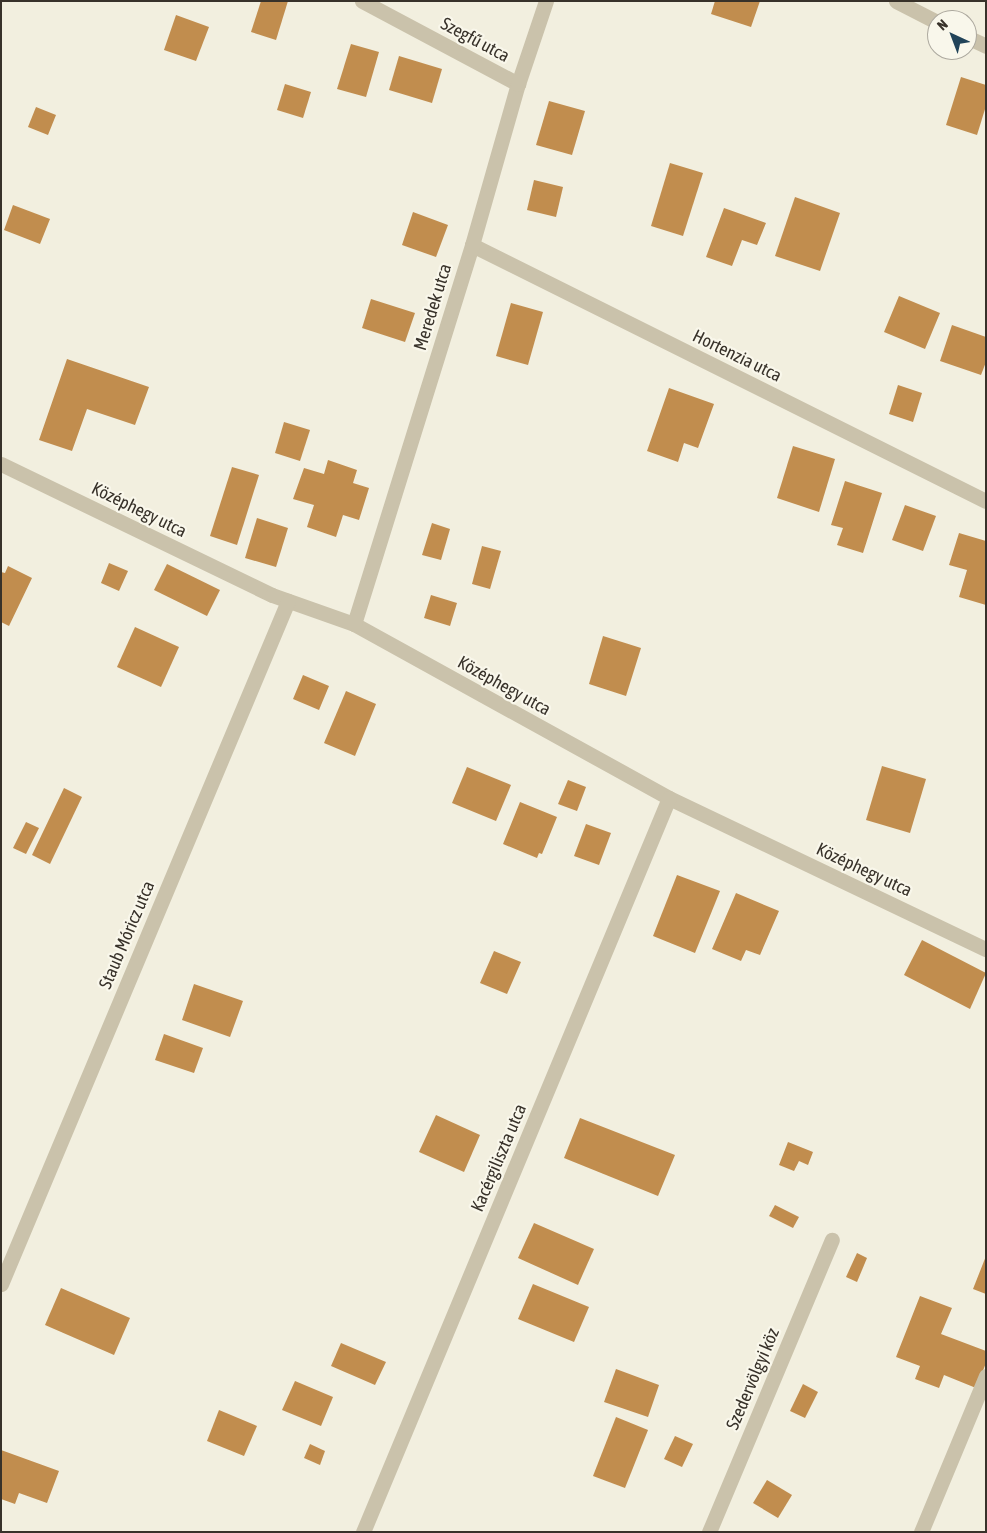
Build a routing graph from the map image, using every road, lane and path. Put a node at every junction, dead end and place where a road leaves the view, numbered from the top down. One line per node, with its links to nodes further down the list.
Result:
1 (362, 1): 5 (street, Szegfű utca)
2 (546, 1): 5 (street, Meredek utca)
3 (896, 1): 4 (street)
4 (927, 17)
5 (518, 84): 6 (street, Meredek utca)
6 (472, 245): 8 (street, Hortenzia utca); 10 (street, Meredek utca)
7 (1, 464): 9 (street, Középhegy utca)
8 (986, 500)
9 (288, 601): 10 (street, Középhegy utca); 14 (street, Staub Móricz utca)
10 (354, 624): 11 (street, Középhegy utca)
11 (669, 798): 12 (street, Középhegy utca); 16 (street, Kacérgiliszta utca)
12 (986, 949)
13 (832, 1240): 17 (street, Szedervölgyi köz)
14 (1, 1284)
15 (986, 1376): 18 (street)
16 (363, 1532)
17 (710, 1532)
18 (921, 1532)

